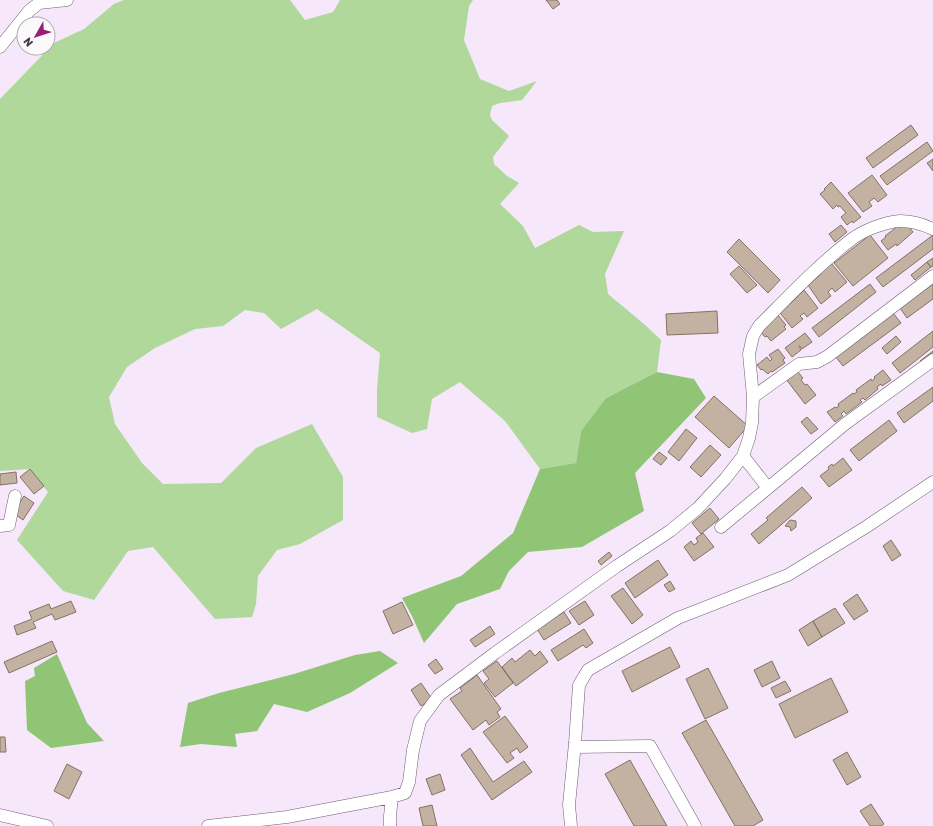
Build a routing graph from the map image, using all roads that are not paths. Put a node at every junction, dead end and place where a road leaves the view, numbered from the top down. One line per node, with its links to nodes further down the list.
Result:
1 (67, 0): 2 (street)
2 (0, 47)
3 (933, 229): 6 (street)
4 (933, 276): 6 (street)
5 (933, 360): 9 (street)
6 (753, 397): 7 (street)
7 (743, 456): 9 (street); 14 (street)
8 (933, 482): 13 (street)
9 (768, 488): 12 (street)
10 (15, 496): 11 (street)
11 (0, 526)
12 (721, 527)
13 (575, 747): 19 (street); 20 (street)
14 (392, 798): 17 (street); 18 (street)
15 (0, 815): 16 (street)
16 (47, 826)
17 (208, 826)
18 (390, 826)
19 (571, 826)
20 (695, 826)

